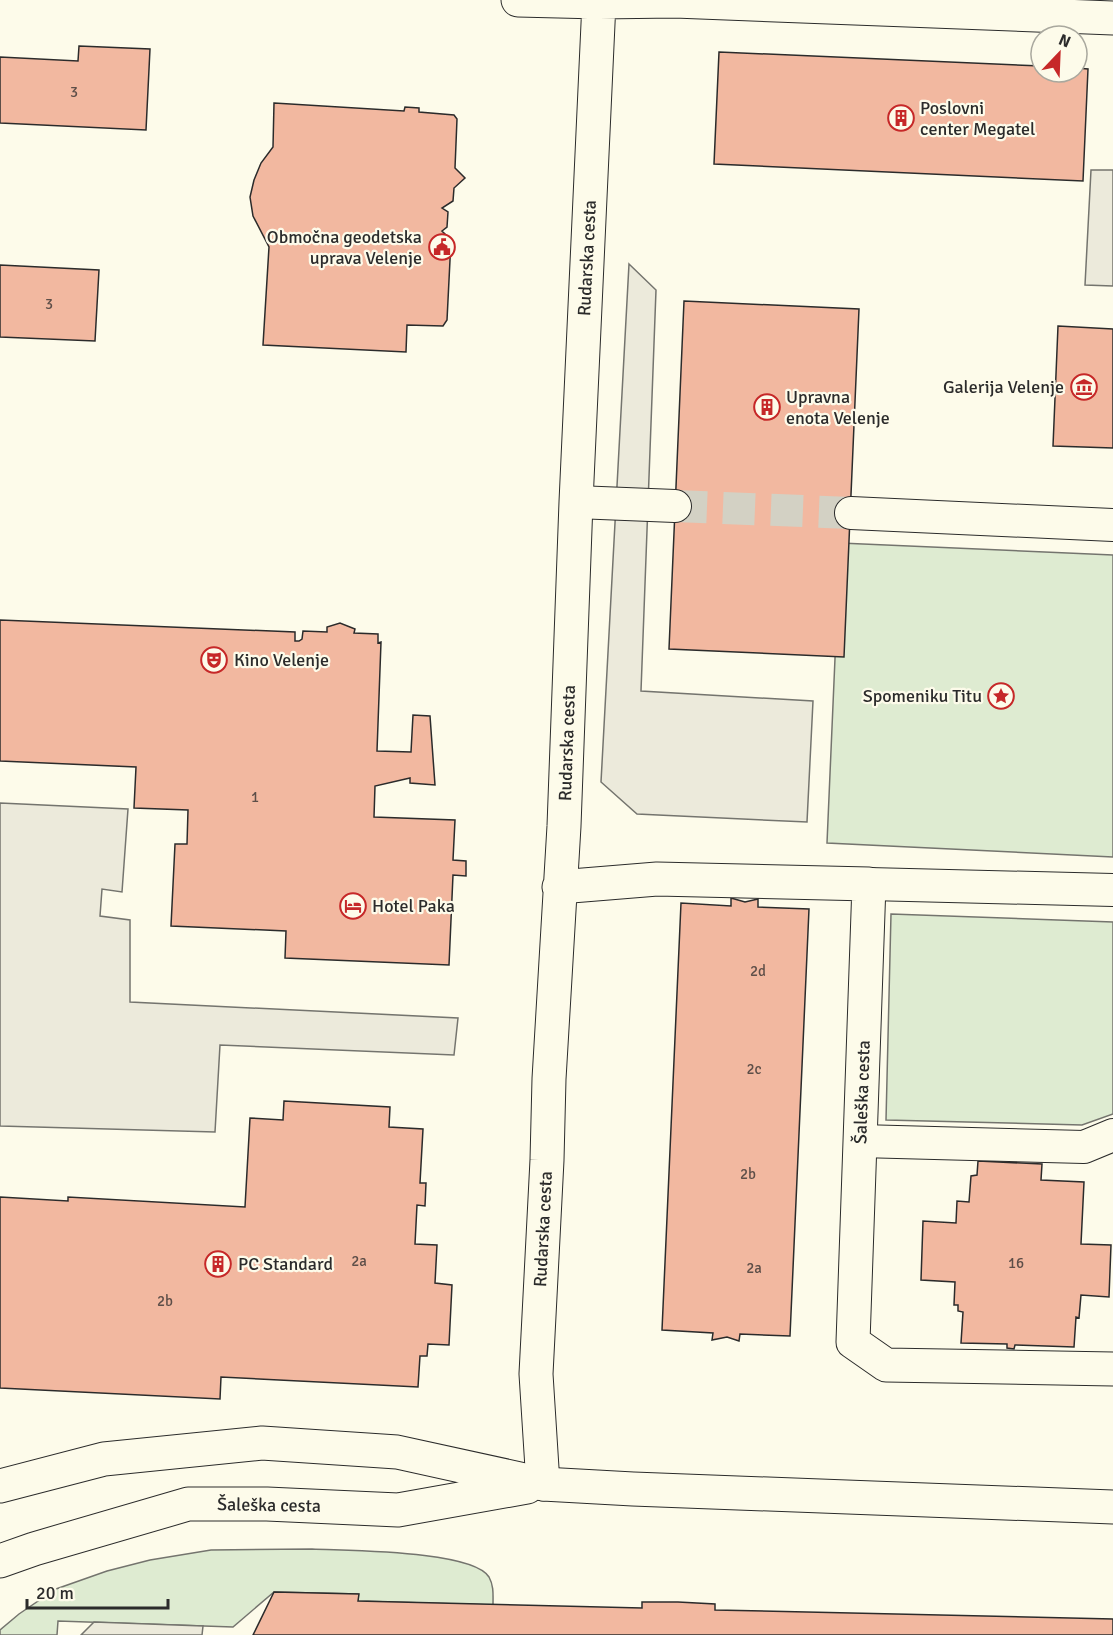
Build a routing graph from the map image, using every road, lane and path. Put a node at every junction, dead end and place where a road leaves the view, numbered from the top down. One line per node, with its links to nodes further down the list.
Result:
1 (518, 0): 2 (street)
2 (599, 2): 3 (street); 5 (street, Rudarska cesta)
3 (711, 2): 4 (street)
4 (1113, 18)
5 (576, 502): 6 (street); 10 (street, Rudarska cesta)
6 (675, 506)
7 (851, 513): 8 (street)
8 (1113, 525)
9 (869, 884): 10 (street); 11 (street); 13 (street, Šaleška cesta)
10 (559, 887): 15 (street, Rudarska cesta)
11 (1113, 890)
12 (1113, 1135): 13 (street)
13 (860, 1141): 14 (street, Šaleška cesta)
14 (1113, 1369)
15 (543, 1484): 16 (street, Šaleška cesta); 17 (street, Šaleška cesta); 18 (street, Šaleška cesta)
16 (0, 1486)
17 (1113, 1507)
18 (34, 1549): 19 (street, Šaleška cesta); 20 (street)
19 (0, 1561)
20 (0, 1582)

